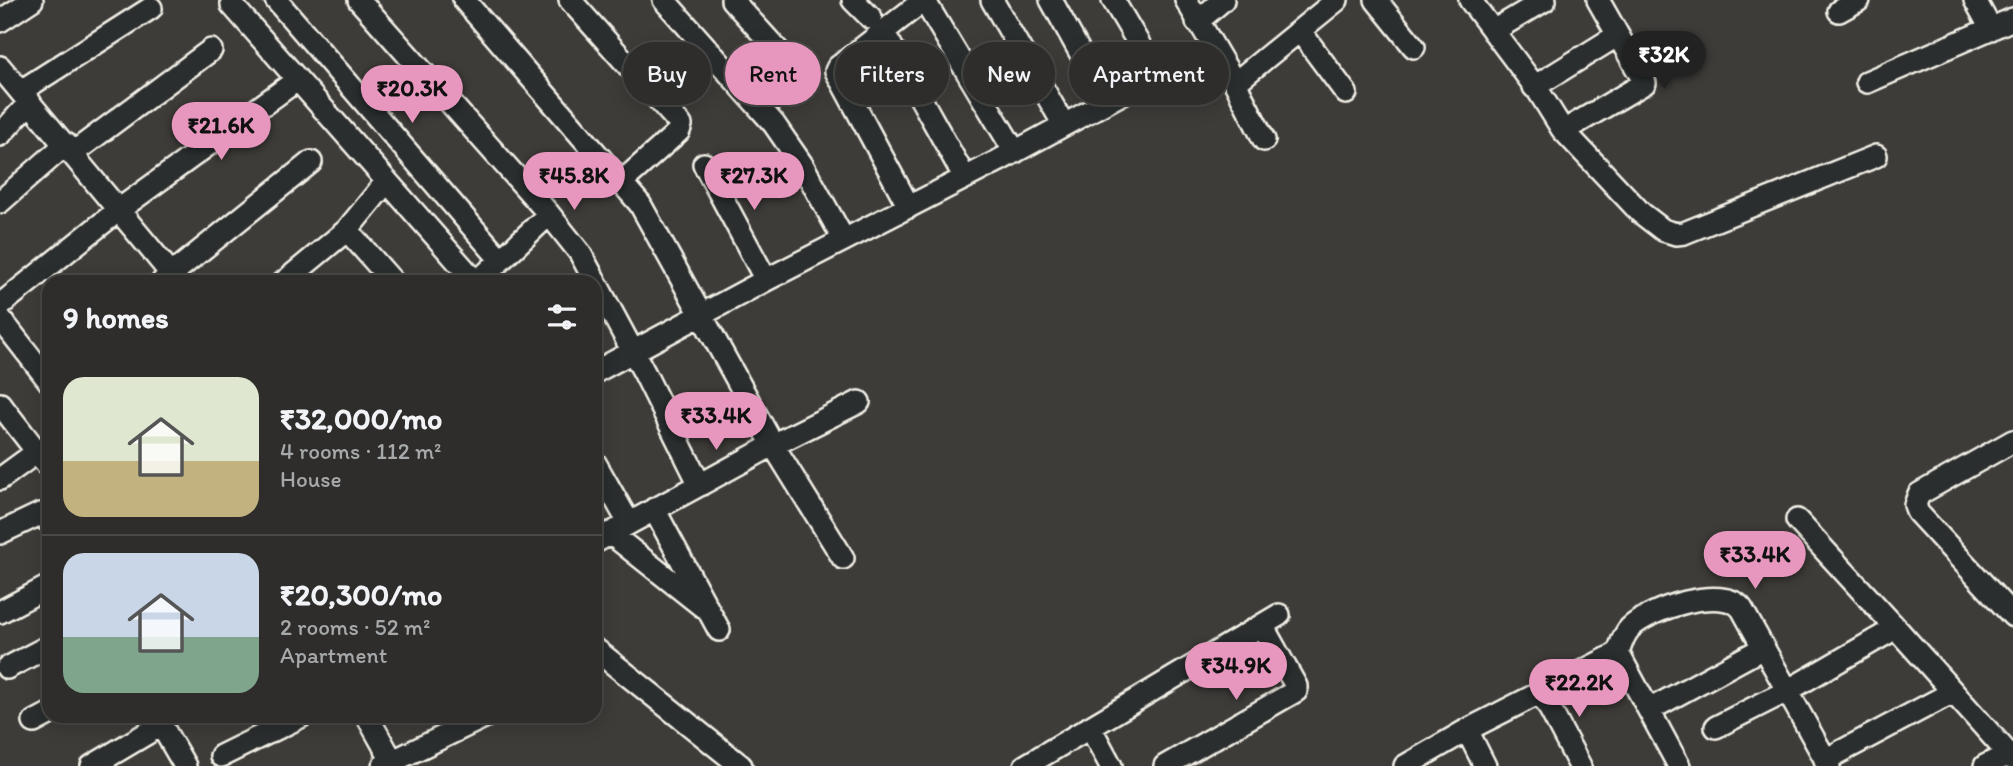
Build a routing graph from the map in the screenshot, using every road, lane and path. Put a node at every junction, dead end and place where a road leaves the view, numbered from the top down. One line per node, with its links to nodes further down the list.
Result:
1 (32, 0): 26 (street)
2 (232, 0): 39 (street)
3 (276, 0): 64 (street)
4 (359, 0): 61 (street)
5 (464, 0): 57 (street)
6 (570, 0): 57 (street)
7 (664, 0): 63 (street)
8 (732, 0): 33 (street)
9 (853, 0): 28 (street)
10 (924, 0): 28 (street); 51 (street)
11 (992, 0): 46 (street)
12 (1051, 0): 34 (street)
13 (1113, 0): 35 (street)
14 (1186, 0): 27 (street)
15 (1223, 0): 27 (street)
16 (1337, 0): 30 (street)
17 (1376, 0): 36 (street)
18 (1470, 0): 31 (street)
19 (1545, 0): 31 (street)
20 (1598, 0): 32 (street)
21 (1859, 0): 24 (street)
22 (1975, 0): 29 (street)
23 (151, 8): 44 (street)
24 (1839, 11)
25 (2013, 19): 29 (street)
26 (0, 21)
27 (1197, 22): 41 (street)
28 (877, 24): 55 (street); 59 (street)
29 (1991, 29): 40 (street)
30 (1300, 31): 41 (street); 43 (street)
31 (1493, 31): 42 (street)
32 (1618, 36): 42 (street); 47 (street)
33 (770, 42)
34 (1074, 42)
35 (1138, 42)
36 (1414, 47)
37 (211, 50): 50 (street)
38 (2, 72): 44 (street)
39 (297, 80): 56 (street); 60 (street)
40 (1867, 82)
41 (1235, 83): 49 (street)
42 (1534, 87): 47 (street)
43 (1346, 93)
44 (26, 96): 48 (street); 50 (street)
45 (1101, 105): 46 (street)
46 (1063, 125): 51 (street)
47 (1565, 130): 52 (street)
48 (0, 135)
49 (1264, 140)
50 (70, 149): 58 (street); 60 (street)
51 (1014, 152): 55 (street)
52 (1876, 156)
53 (311, 162): 66 (street)
54 (704, 164): 72 (street)
55 (965, 178): 59 (street)
56 (387, 181): 62 (street); 69 (street)
57 (622, 182): 75 (street)
58 (0, 202)
59 (909, 207): 63 (street)
60 (120, 209): 65 (street); 74 (street)
61 (549, 214): 64 (street); 71 (street)
62 (347, 230): 67 (street); 68 (street)
63 (844, 240): 72 (street)
64 (501, 260): 70 (street)
65 (168, 275)
66 (176, 275)
67 (292, 275)
68 (387, 275)
69 (469, 275)
70 (484, 275)
71 (591, 275)
72 (766, 280): 75 (street)
73 (602, 295): 77 (street)
74 (0, 305)
75 (701, 315): 77 (street); 83 (street)
76 (0, 318): 78 (street)
77 (633, 352): 79 (street); 87 (street)
78 (42, 365)
79 (602, 368)
80 (859, 402): 83 (street)
81 (0, 404): 84 (street)
82 (2013, 440): 97 (street)
83 (773, 445): 87 (street); 94 (street)
84 (42, 458)
85 (42, 459): 86 (street)
86 (0, 479)
87 (700, 485): 89 (street)
88 (602, 494): 93 (street)
89 (654, 509): 93 (street); 93 (street)
90 (42, 515): 92 (street)
91 (1797, 520): 98 (street)
92 (0, 533)
93 (611, 533)
94 (843, 558)
95 (42, 590): 96 (street)
96 (0, 612)
97 (2013, 615)
98 (1896, 628): 104 (street); 106 (street)
99 (1763, 648): 101 (street); 104 (street); 107 (street)
100 (42, 650): 103 (street)
101 (1618, 653): 105 (street); 107 (street)
102 (602, 660): 123 (street)
103 (7, 667)
104 (1787, 691): 114 (street); 119 (street)
105 (1541, 692): 115 (street); 129 (street)
106 (1953, 692): 117 (street); 119 (street)
107 (1649, 709): 130 (street)
108 (156, 723): 118 (street)
109 (161, 723): 122 (street)
110 (288, 723): 116 (street)
111 (370, 723): 120 (street)
112 (472, 723): 120 (street)
113 (1090, 727): 124 (street); 125 (street); 126 (street)
114 (1716, 727)
115 (1466, 730): 127 (street); 128 (street)
116 (221, 756)
117 (2011, 756): 131 (street)
118 (119, 759): 121 (street)
119 (1827, 763)
120 (390, 764)
121 (92, 766)
122 (185, 766)
123 (741, 766)
124 (1025, 766)
125 (1111, 766)
126 (1165, 766)
127 (1405, 766)
128 (1485, 766)
129 (1580, 766)
130 (1679, 766)
131 (1985, 766)

